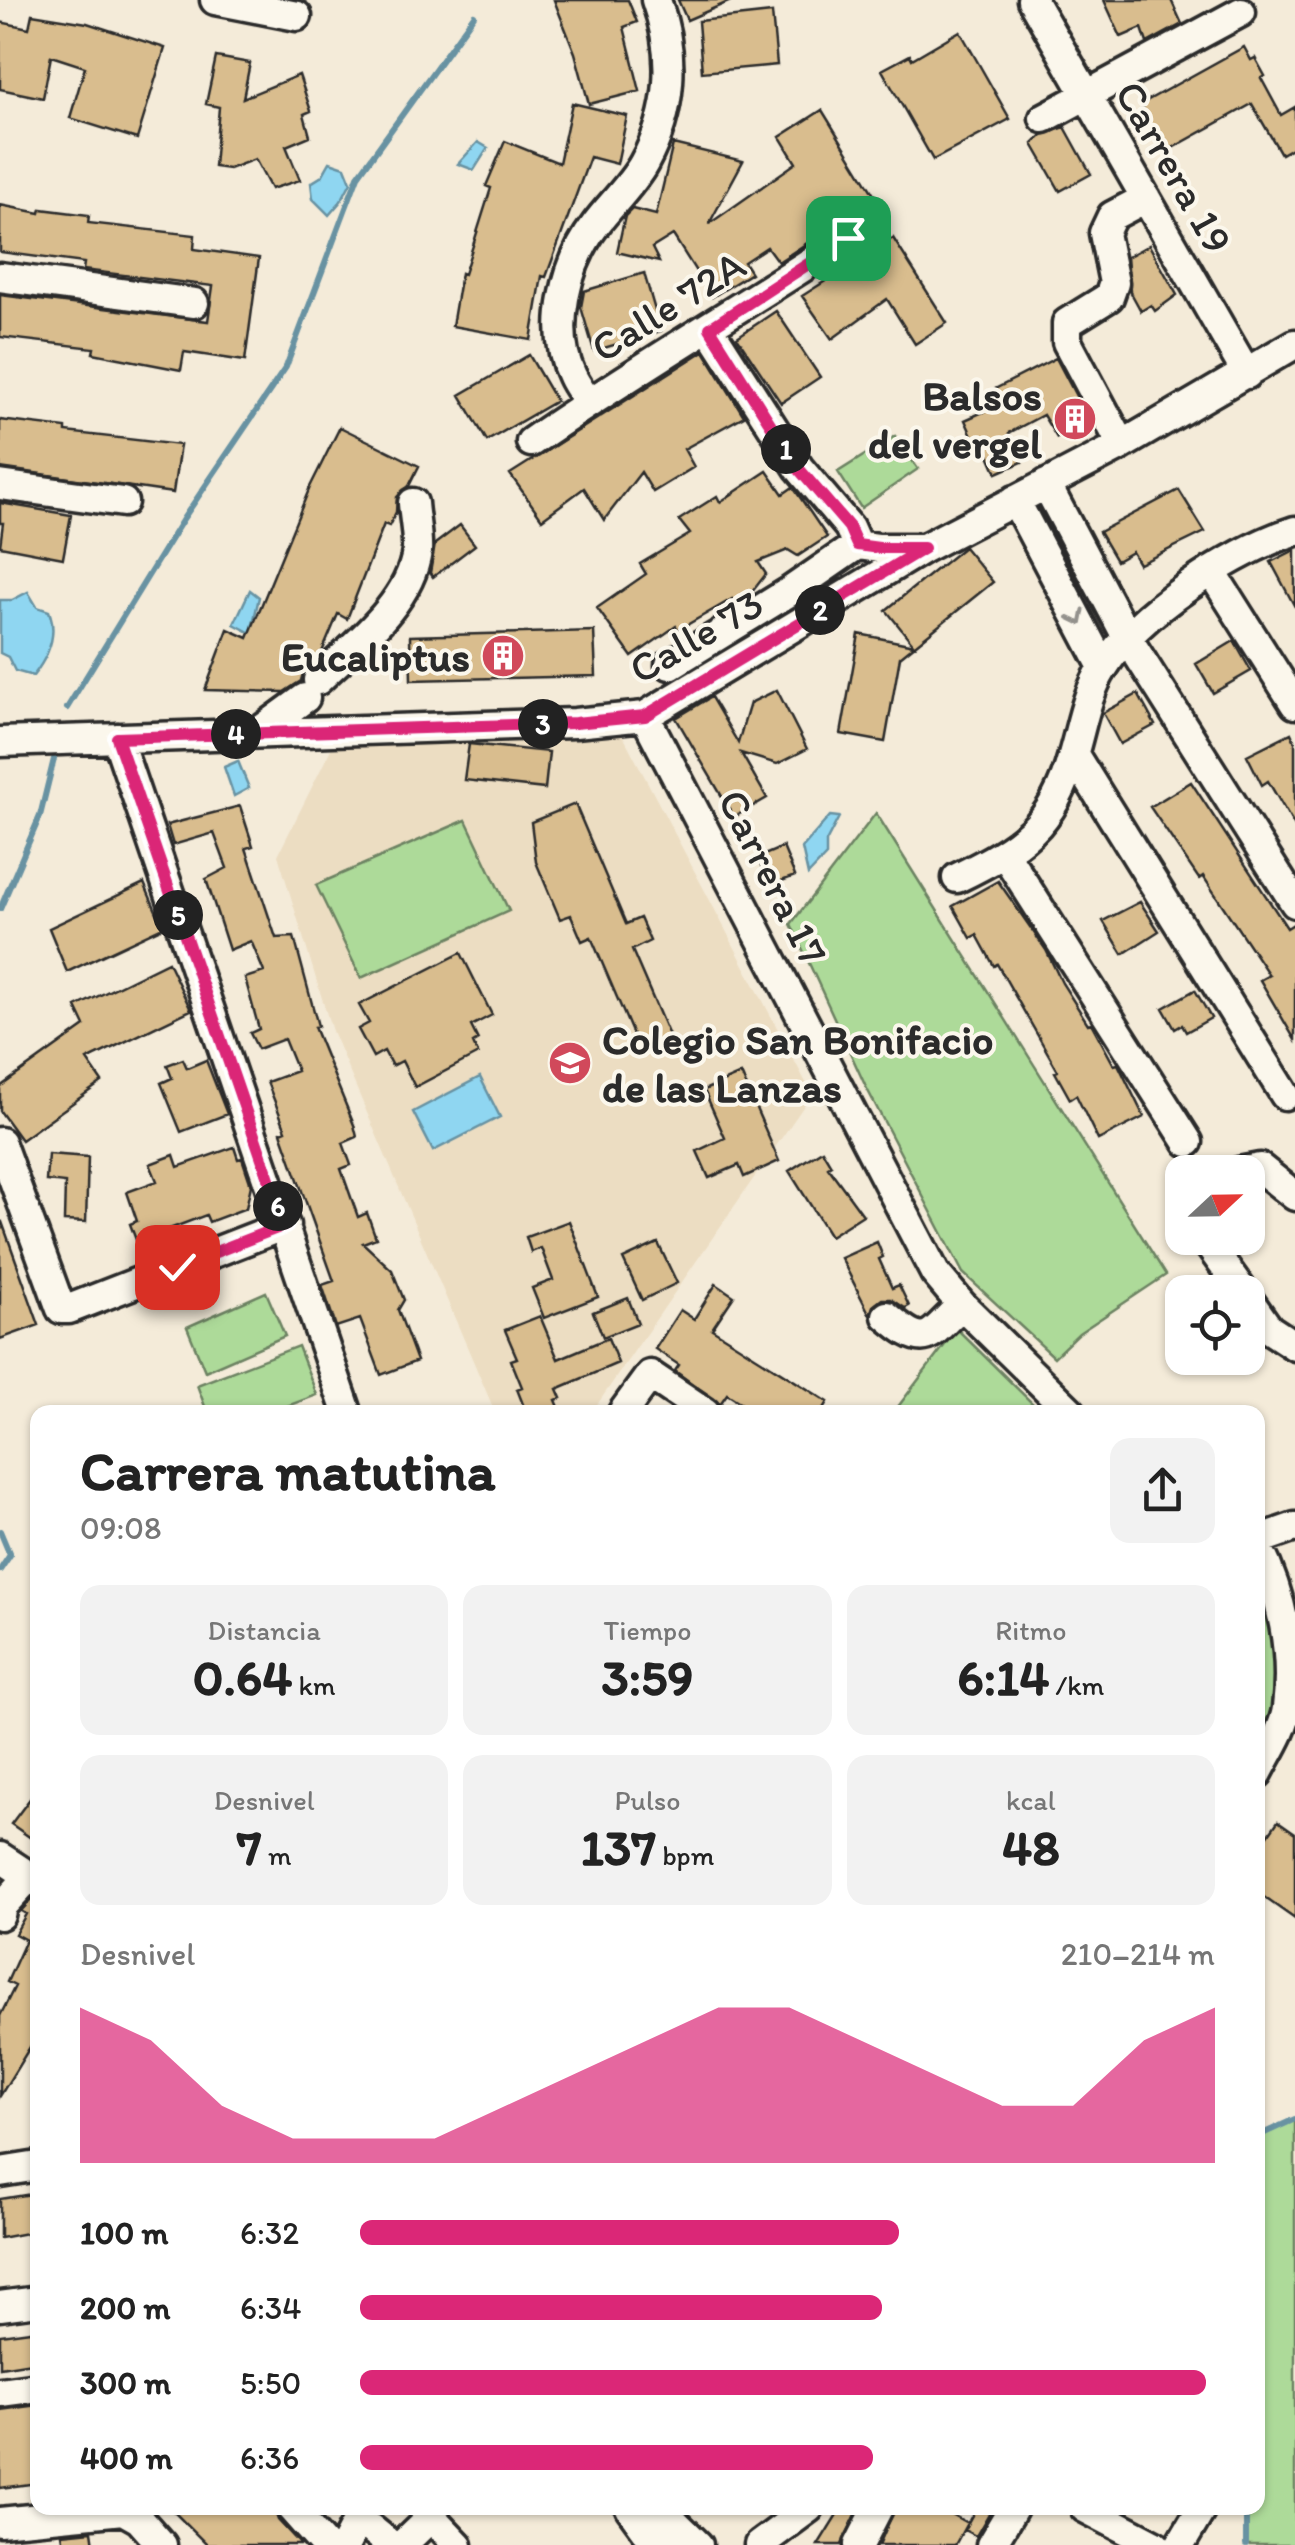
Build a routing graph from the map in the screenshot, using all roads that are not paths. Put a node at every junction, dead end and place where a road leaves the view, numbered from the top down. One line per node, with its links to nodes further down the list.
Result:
1 (215, 0): 5 (street)
2 (656, 0): 15 (street)
3 (1032, 0): 6 (street, Carrera 19)
4 (1240, 12): 6 (street)
5 (297, 16)
6 (1086, 94): 7 (street); 8 (street, Carrera 19)
7 (1044, 118)
8 (1146, 198): 14 (street, Carrera 19); 17 (street)
9 (848, 238): 12 (street, Calle 72A)
10 (0, 277): 11 (street)
11 (194, 303)
12 (710, 328): 15 (street, Calle 72A); 24 (street)
13 (1295, 344): 14 (street, Calle 73)
14 (1248, 374): 17 (street, Calle 73)
15 (588, 402): 16 (street, Calle 72A)
16 (531, 442)
17 (1122, 445): 18 (street, Calle 73)
18 (1046, 484): 20 (street, Calle 73); 27 (street)
19 (0, 485): 21 (street)
20 (1016, 500): 25 (street, Calle 73); 29 (street, one-way to 29)
21 (122, 502)
22 (413, 503): 32 (street)
23 (1295, 531): 26 (street)
24 (868, 547): 25 (street); 28 (street)
25 (924, 548): 31 (street, Calle 73)
26 (1212, 571): 27 (street); 30 (street)
27 (1128, 639): 29 (street); 38 (street)
28 (670, 665)
29 (1103, 667): 35 (street)
30 (1295, 704)
31 (645, 716): 32 (street, Calle 73); 45 (street, Carrera 17)
32 (257, 733): 33 (street, Calle 73)
33 (117, 738): 34 (street, Calle 73); 44 (street)
34 (0, 742)
35 (1074, 755): 36 (street); 39 (street)
36 (1005, 854): 37 (street); 41 (street)
37 (957, 878)
38 (1295, 902)
39 (1285, 1096)
40 (0, 1142): 44 (street)
41 (1188, 1142)
42 (1265, 1172): 43 (street)
43 (1295, 1196)
44 (285, 1225): 49 (street)
45 (962, 1305): 46 (street); 52 (street, Carrera 17)
46 (888, 1316)
47 (1265, 1323): 48 (street)
48 (1295, 1346)
49 (345, 1405)
50 (628, 1405): 51 (street)
51 (694, 1405)
52 (1065, 1405)
53 (1295, 1527): 54 (street)
54 (1265, 1541)
55 (1265, 1559): 56 (street)
56 (1265, 1758)
57 (0, 1857): 58 (street)
58 (30, 1877)
59 (30, 1882): 60 (street)
60 (1, 1909)
61 (30, 2167): 62 (street)
62 (0, 2172)
63 (30, 2302): 64 (street)
64 (0, 2306)
65 (30, 2388): 66 (street)
66 (0, 2392)
67 (72, 2515): 81 (street)
68 (132, 2515): 83 (street)
69 (297, 2515): 84 (street)
70 (360, 2515): 85 (street)
71 (363, 2515): 86 (street)
72 (425, 2515): 87 (street)
73 (430, 2515): 88 (street)
74 (635, 2515): 89 (street)
75 (667, 2515): 90 (street)
76 (800, 2515): 91 (street)
77 (874, 2515): 92 (street)
78 (1008, 2515): 93 (street)
79 (1094, 2515): 82 (street)
80 (1198, 2515): 95 (street)
81 (0, 2522)
82 (1120, 2537): 94 (street)
83 (162, 2545)
84 (324, 2545)
85 (345, 2545)
86 (390, 2545)
87 (402, 2545)
88 (458, 2545)
89 (664, 2545)
90 (698, 2545)
91 (760, 2545)
92 (858, 2545)
93 (992, 2545)
94 (1156, 2545)
95 (1180, 2545)

